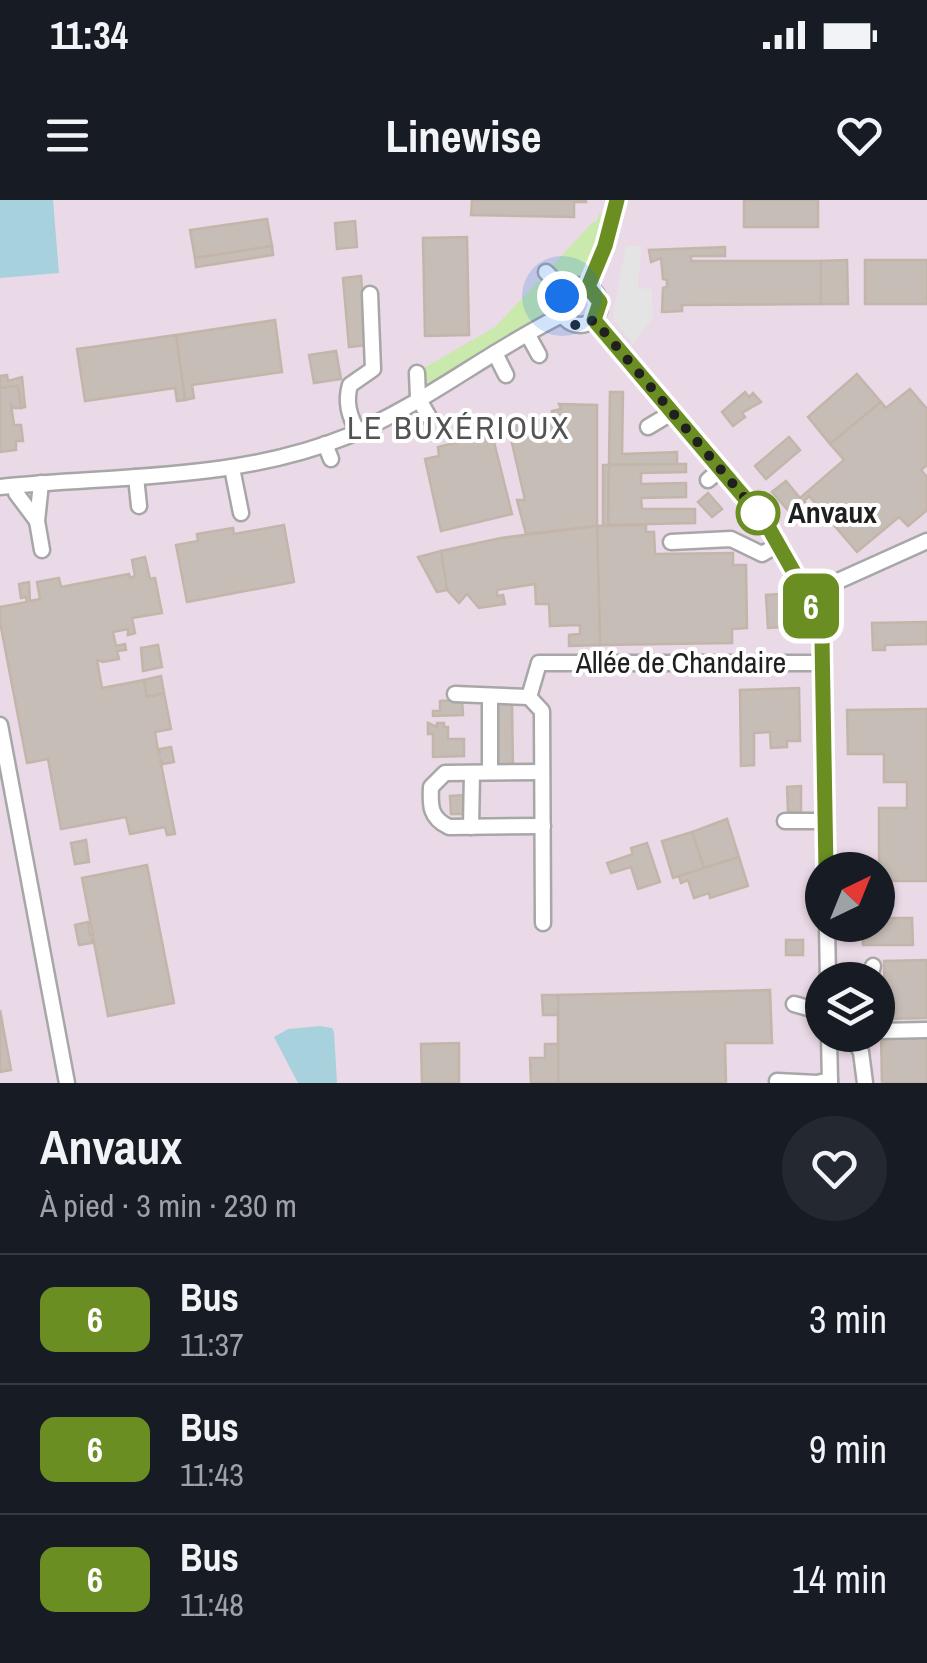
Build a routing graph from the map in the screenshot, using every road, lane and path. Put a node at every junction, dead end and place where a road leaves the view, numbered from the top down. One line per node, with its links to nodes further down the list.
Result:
1 (617, 200): 3 (street)
2 (546, 272): 4 (street)
3 (588, 287): 4 (street); 7 (street)
4 (566, 291): 6 (street)
5 (370, 294): 17 (street)
6 (562, 316): 7 (street); 8 (street)
7 (594, 320): 14 (street)
8 (528, 335): 9 (street); 10 (street)
9 (494, 353): 12 (street); 13 (street)
10 (539, 356)
11 (417, 372): 13 (street)
12 (506, 375)
13 (418, 398): 15 (street); 17 (street)
14 (673, 412): 16 (street); 21 (street)
15 (430, 417)
16 (648, 427)
17 (358, 432): 18 (street)
18 (326, 444): 19 (street); 20 (street)
19 (331, 459)
20 (232, 468): 22 (street); 28 (street)
21 (721, 470): 23 (street); 32 (street)
22 (136, 477): 24 (street); 27 (street)
23 (708, 480)
24 (41, 483): 25 (street); 29 (street)
25 (0, 487)
26 (16, 493): 29 (street)
27 (140, 506)
28 (241, 513)
29 (36, 521): 33 (street)
30 (927, 541): 34 (street)
31 (671, 542): 32 (street)
32 (779, 544): 34 (street)
33 (42, 550)
34 (808, 595): 35 (street)
35 (822, 663): 38 (street, Allée de Chandaire); 43 (street)
36 (455, 694): 37 (street)
37 (490, 696): 38 (street); 41 (street)
38 (529, 697): 42 (street)
39 (0, 725): 57 (street)
40 (472, 772): 41 (street); 46 (street); 46 (street)
41 (490, 772): 42 (street)
42 (542, 772): 45 (street)
43 (826, 820): 44 (street); 47 (street)
44 (786, 821)
45 (542, 826): 46 (street); 48 (street)
46 (472, 827)
47 (826, 852)
48 (543, 923)
49 (794, 1004): 50 (street)
50 (805, 1007)
51 (895, 1030): 52 (street)
52 (927, 1030)
53 (829, 1052): 56 (street)
54 (861, 1052): 58 (street)
55 (776, 1081): 56 (street)
56 (830, 1081)
57 (68, 1083)
58 (865, 1083)

